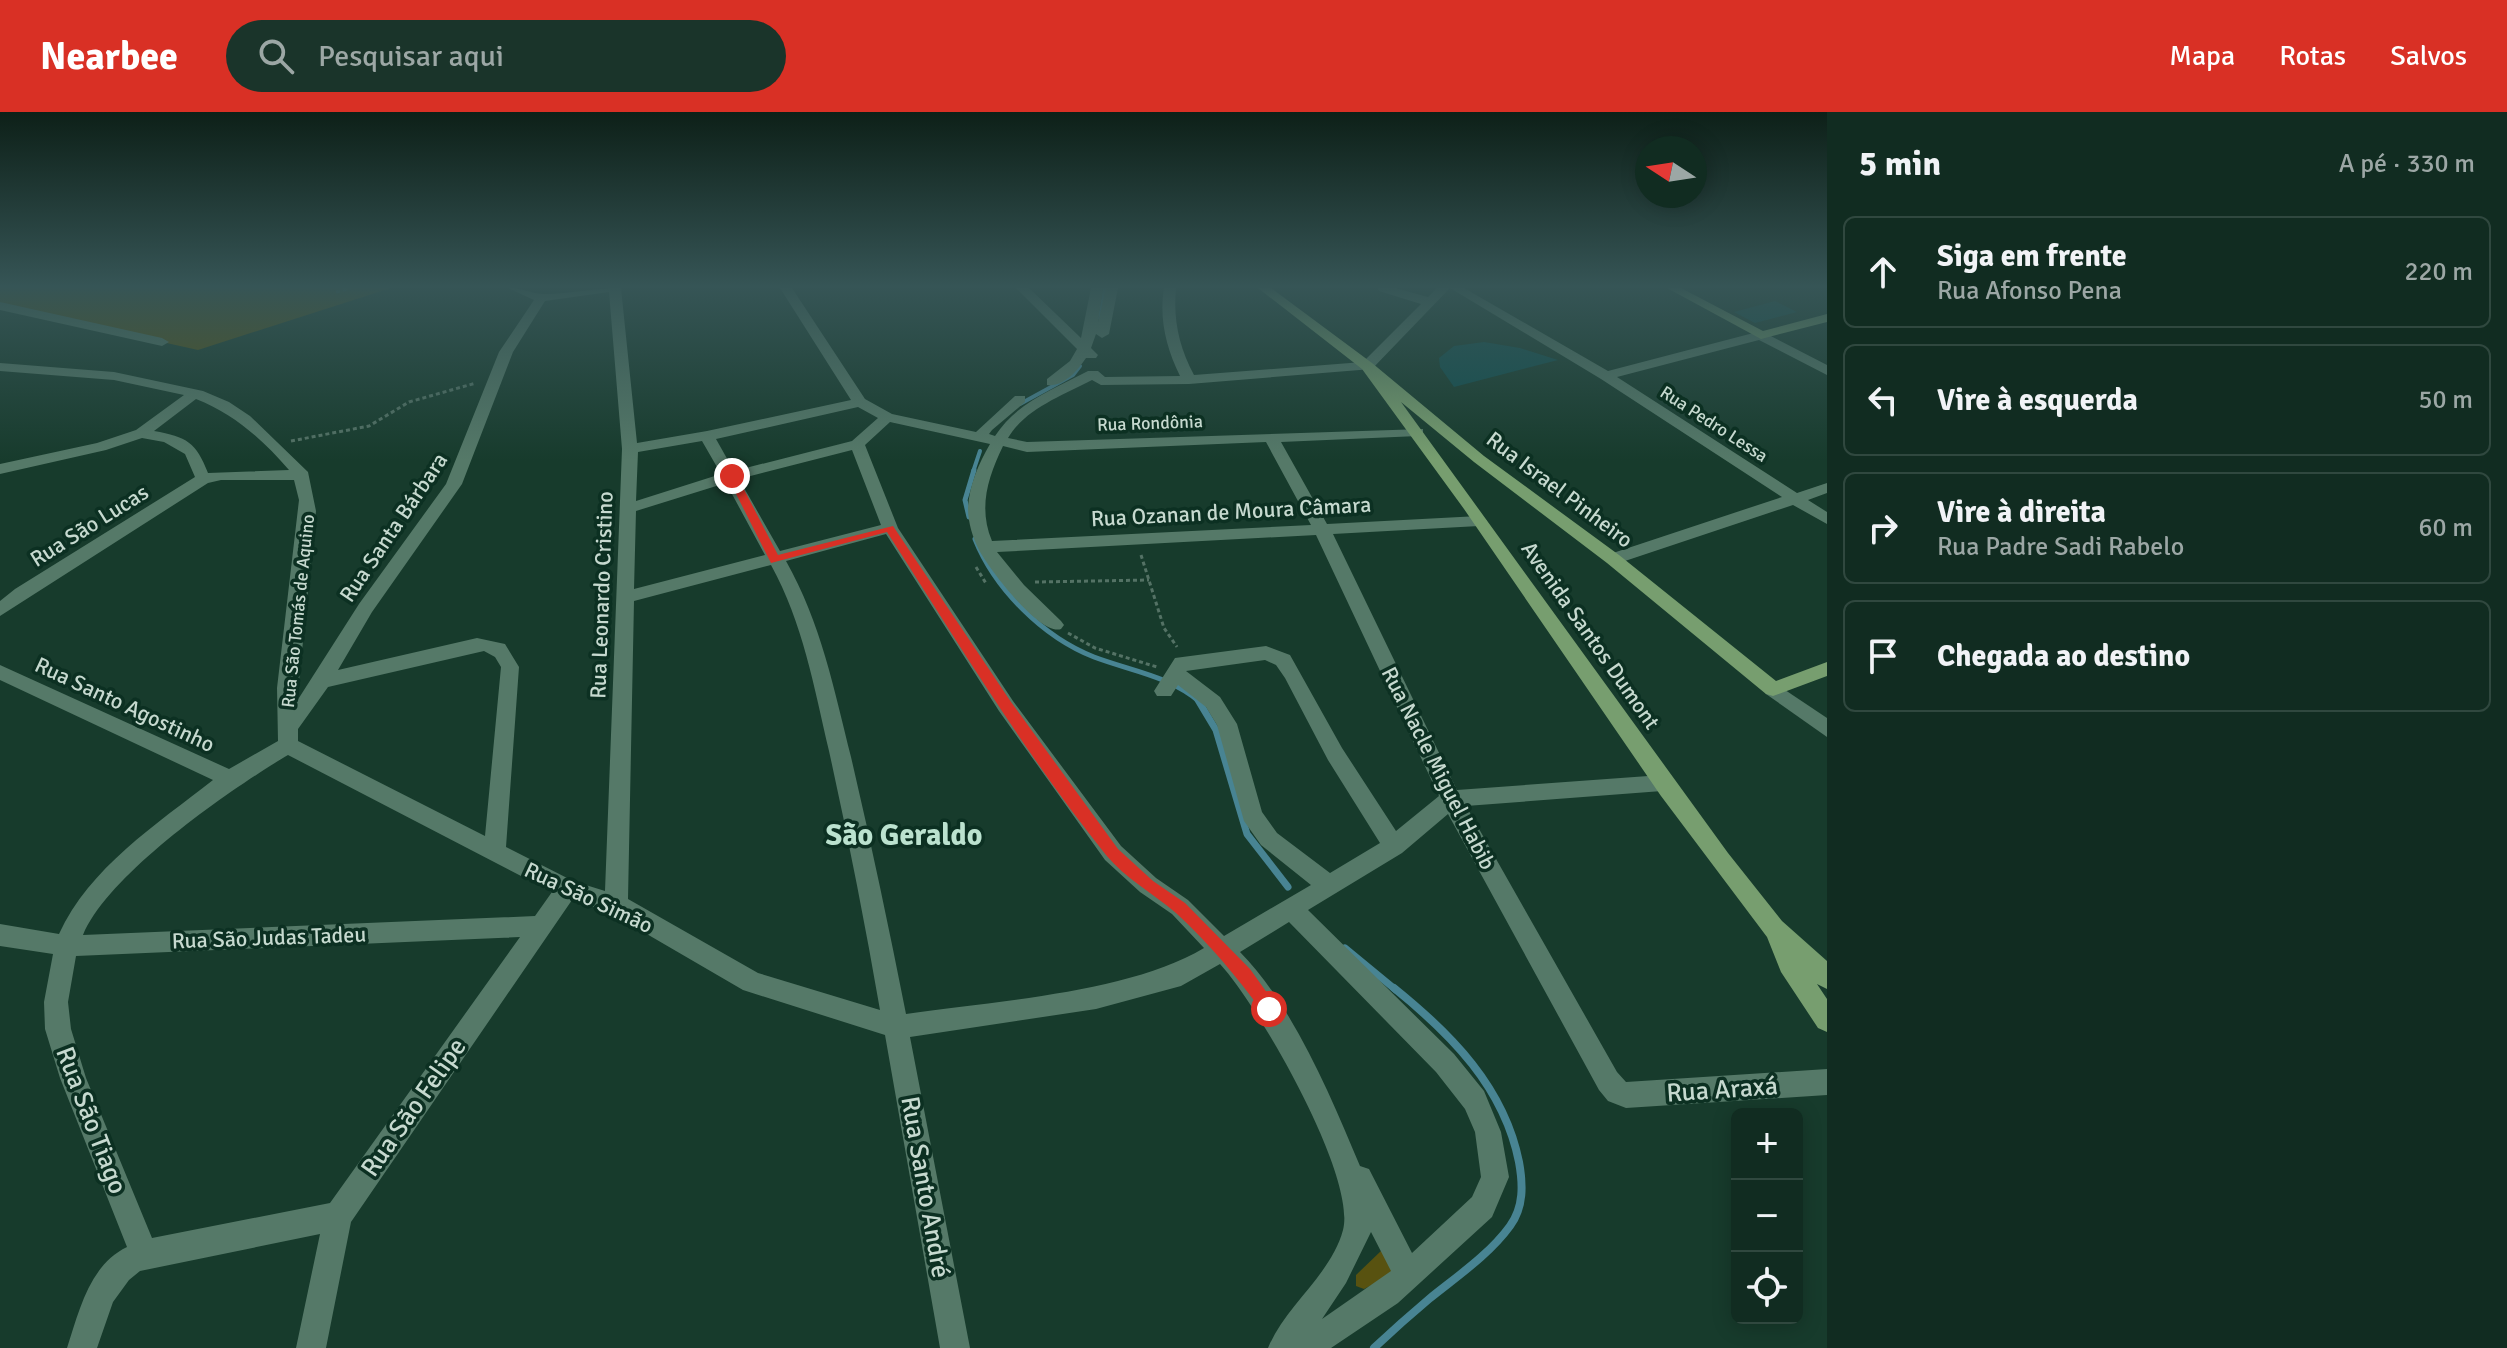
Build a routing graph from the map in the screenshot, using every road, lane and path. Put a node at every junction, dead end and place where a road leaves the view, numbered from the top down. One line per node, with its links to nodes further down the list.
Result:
1 (510, 346): 19 (street, Rua Santa Bárbara)
2 (620, 346): 32 (street, Rua Leonardo Cristino)
3 (823, 346): 22 (street)
4 (1081, 346): 13 (street)
5 (1089, 346): 13 (street)
6 (1093, 346): 13 (street)
7 (1172, 346): 20 (street)
8 (1340, 346): 14 (main road, Rua Israel Pinheiro)
9 (1387, 346): 14 (street)
10 (1554, 346): 18 (street, Rua Pedro Lessa)
11 (1721, 346): 18 (street)
12 (1781, 346): 16 (street)
13 (1088, 352): 17 (street); 27 (street)
14 (1367, 366): 20 (street); 24 (main road, Avenida Santos Dumont); 34 (main road, Rua Israel Pinheiro)
15 (0, 367): 21 (street)
16 (1827, 371)
17 (1093, 374): 20 (street); 29 (street)
18 (1606, 376): 41 (street, Rua Pedro Lessa)
19 (494, 378): 31 (path); 59 (street, Rua Santa Bárbara)
20 (1189, 380)
21 (194, 394): 25 (street); 31 (street)
22 (860, 402): 23 (street, Rua Rondônia); 26 (street)
23 (887, 417): 27 (street, Rua Rondônia); 30 (street)
24 (1418, 432): 28 (street, Rua Rondônia); 33 (main road, Avenida Santos Dumont)
25 (141, 433): 35 (street); 38 (street)
26 (707, 436): 32 (street); 37 (street, Rua Santo André)
27 (980, 437): 29 (street, Rua Rondônia)
28 (1272, 439): 29 (street, Rua Rondônia); 45 (street, Rua Nacle Miguel Habib)
29 (998, 442): 48 (street)
30 (857, 444): 37 (street); 46 (street)
31 (273, 445): 36 (street)
32 (630, 449): 42 (street, Rua Leonardo Cristino)
33 (1435, 456): 34 (main road); 40 (main road, Avenida Santos Dumont)
34 (1472, 459): 40 (main road); 49 (main road, Rua Israel Pinheiro)
35 (0, 469)
36 (302, 475): 38 (street); 62 (street, Rua São Tomás de Aquino)
37 (732, 476): 42 (street); 50 (street, Rua Santo André)
38 (203, 479): 54 (street, Rua São Lucas)
39 (1827, 488): 41 (street)
40 (1461, 494): 44 (main road, Avenida Santos Dumont)
41 (1796, 498): 43 (street, Rua Pedro Lessa); 49 (street)
42 (627, 509): 53 (street, Rua Leonardo Cristino)
43 (1827, 519)
44 (1479, 521): 45 (street, Rua Ozanan de Moura Câmara); 64 (main road, Avenida Santos Dumont)
45 (1321, 527): 47 (street, Rua Ozanan de Moura Câmara); 65 (street, Rua Nacle Miguel Habib)
46 (890, 528): 50 (street); 76 (street)
47 (1136, 538): 48 (street, Rua Ozanan de Moura Câmara); 51 (path)
48 (986, 547): 52 (street)
49 (1613, 559): 60 (main road, Rua Israel Pinheiro)
50 (775, 560): 53 (street); 79 (street, Rua Santo André)
51 (1149, 580): 52 (path); 58 (path)
52 (1012, 583): 55 (street)
53 (624, 598): 70 (street, Rua Leonardo Cristino)
54 (0, 610)
55 (1055, 625): 58 (path)
56 (1827, 669): 60 (main road)
57 (0, 672): 63 (street, Rua Santo Agostinho)
58 (1175, 675): 66 (street); 68 (street)
59 (322, 681): 62 (street, Rua Santa Bárbara); 67 (street)
60 (1773, 689): 61 (street, Rua Israel Pinheiro)
61 (1827, 729)
62 (288, 737): 63 (street, Rua São Tiago); 67 (street, Rua São Simão)
63 (230, 779): 75 (street, Rua São Tiago)
64 (1662, 783): 65 (street); 73 (main road, Avenida Santos Dumont)
65 (1451, 799): 66 (street); 81 (street, Rua Nacle Miguel Habib)
66 (1394, 846): 68 (street)
67 (495, 852): 69 (street, Rua São Simão)
68 (1329, 886): 71 (street)
69 (567, 889): 70 (street, Rua São Simão); 72 (street, Rua São Felipe)
70 (616, 904): 79 (street, Rua São Simão)
71 (1291, 909): 76 (street); 85 (street)
72 (539, 926): 75 (street, Rua São Judas Tadeu); 83 (street, Rua São Felipe)
73 (1777, 931): 77 (main road, Avenida Santos Dumont); 78 (main road, Avenida Santos Dumont)
74 (0, 935): 75 (street, Rua São Judas Tadeu)
75 (66, 946): 84 (street, Rua São Tiago)
76 (1223, 951): 79 (street); 82 (street)
77 (1827, 978)
78 (1827, 1020)
79 (898, 1027): 88 (street, Rua Santo André)
80 (1827, 1082): 81 (street, Rua Araxá)
81 (1617, 1092)
82 (1315, 1094): 85 (street); 89 (street)
83 (338, 1216): 84 (street); 87 (street, Rua São Felipe)
84 (144, 1254): 86 (street)
85 (1408, 1275): 90 (street)
86 (82, 1348)
87 (311, 1348)
88 (955, 1348)
89 (1283, 1348)
90 (1304, 1348)

